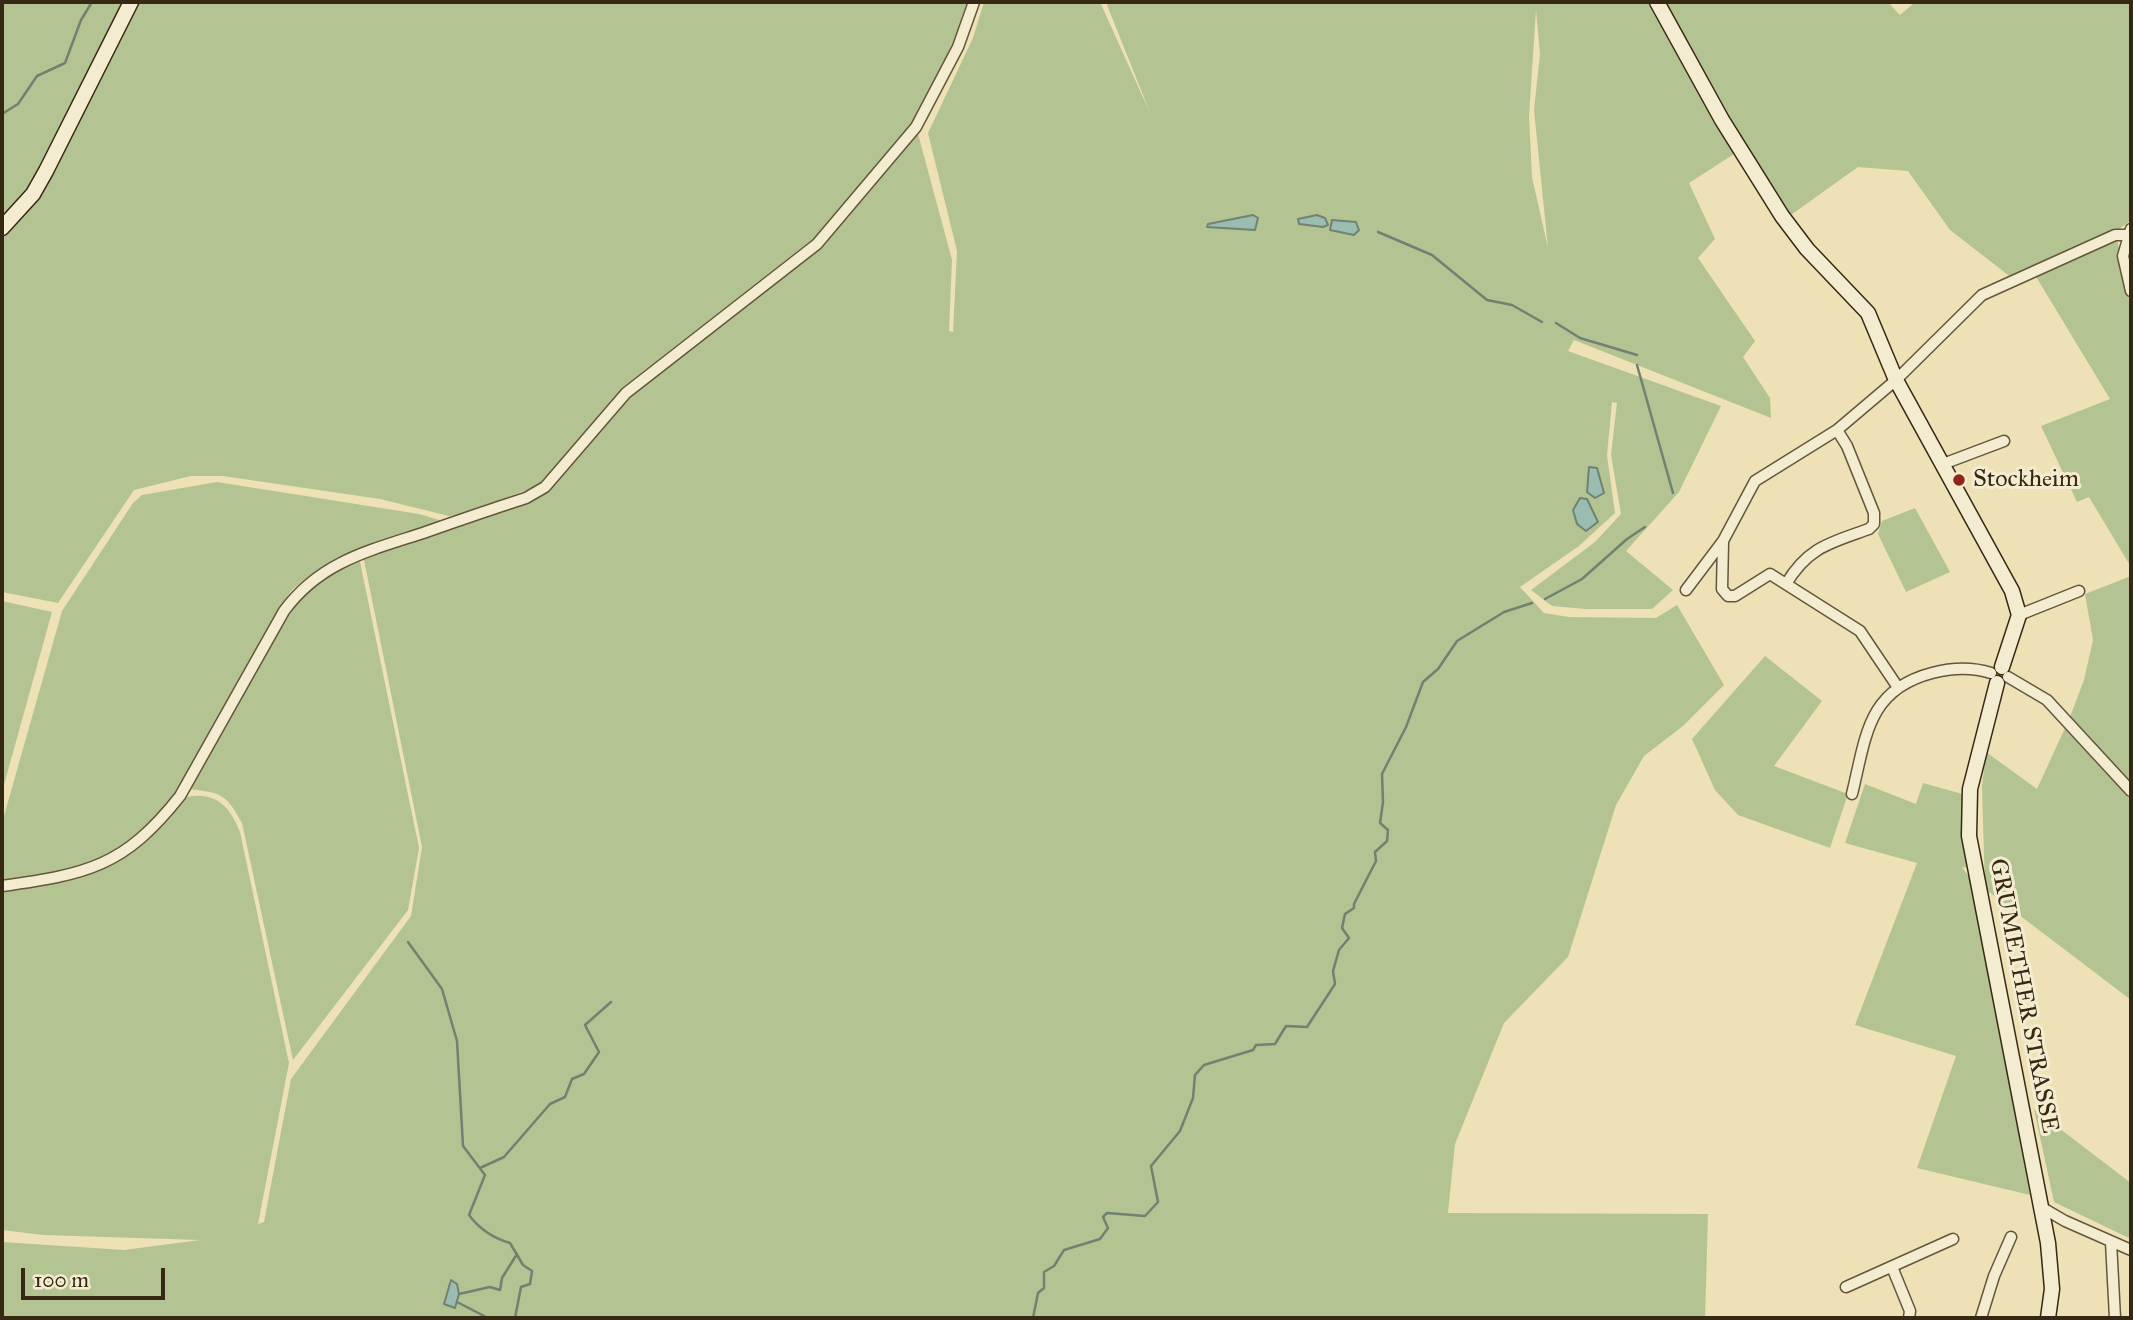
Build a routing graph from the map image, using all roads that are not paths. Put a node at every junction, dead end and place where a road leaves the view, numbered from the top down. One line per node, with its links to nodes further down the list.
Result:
1 (131, 2): 4 (street)
2 (974, 2): 20 (street)
3 (1657, 2): 7 (street)
4 (2, 228)
5 (2129, 232): 6 (street); 7 (street)
6 (2131, 291)
7 (1896, 380): 8 (street); 10 (street)
8 (1837, 430): 11 (street); 12 (street)
9 (2004, 441): 10 (street)
10 (1943, 464): 15 (street)
11 (1723, 541): 12 (street); 13 (street)
12 (1786, 584): 17 (street)
13 (1686, 590)
14 (2079, 591): 15 (street)
15 (2019, 615): 16 (street, GRUMETHER STRASSE)
16 (2000, 675): 17 (street); 18 (street); 21 (street, GRUMETHER STRASSE)
17 (1898, 686): 19 (street)
18 (2131, 791)
19 (1852, 794)
20 (2, 886)
21 (2041, 1207): 24 (street); 30 (street, GRUMETHER STRASSE)
22 (2011, 1237): 29 (street)
23 (1952, 1239): 26 (street)
24 (2111, 1242): 25 (street); 31 (street)
25 (2131, 1250)
26 (1892, 1267): 27 (street); 28 (street)
27 (1846, 1287)
28 (1909, 1318)
29 (1982, 1318)
30 (2048, 1318)
31 (2115, 1318)

